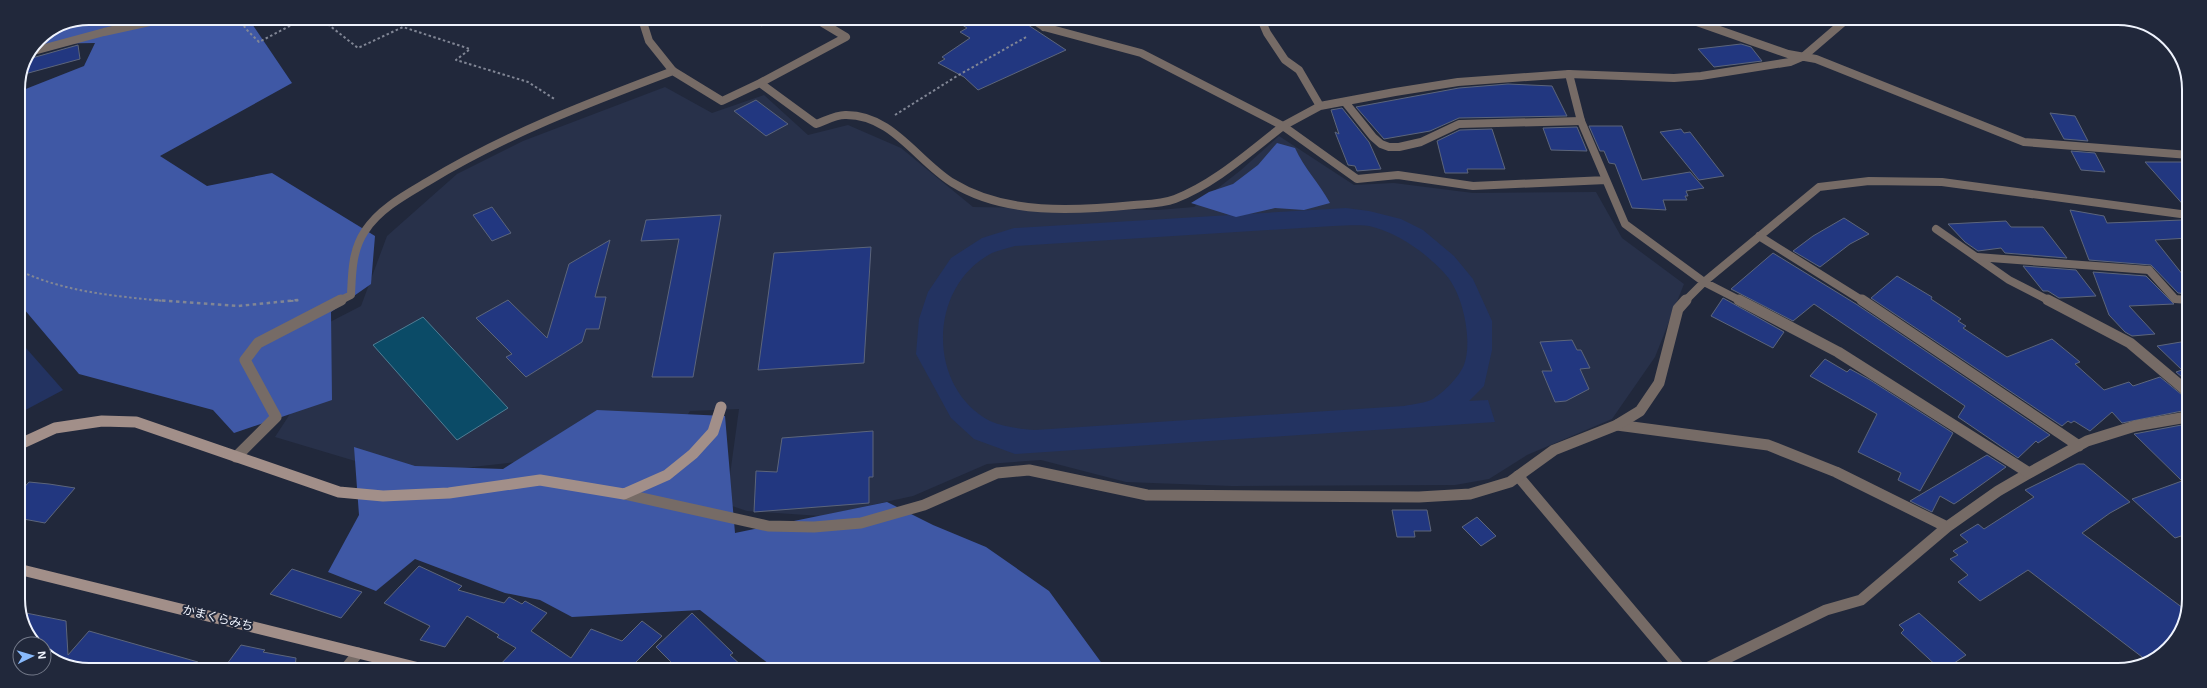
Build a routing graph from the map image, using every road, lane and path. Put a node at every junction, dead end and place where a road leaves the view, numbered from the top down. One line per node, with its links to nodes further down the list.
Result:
1 (136, 25): 13 (street)
2 (245, 25): 3 (path)
3 (292, 25)
4 (329, 25): 20 (path)
5 (644, 25): 15 (street)
6 (826, 25): 17 (street)
7 (1041, 25): 12 (street)
8 (1048, 25): 12 (street)
9 (1264, 25): 19 (street)
10 (1705, 25): 14 (street)
11 (1840, 25): 14 (street)
12 (1044, 27): 22 (path); 23 (street)
13 (39, 50)
14 (1804, 56): 16 (street); 24 (street)
15 (673, 71): 17 (street); 20 (street)
16 (1569, 74): 18 (street); 21 (street)
17 (760, 83): 22 (street)
18 (1344, 102): 19 (street); 21 (street)
19 (1320, 106): 23 (street)
20 (571, 109): 40 (street)
21 (1581, 121): 25 (street)
22 (881, 124): 23 (street)
23 (1283, 126): 25 (street)
24 (2182, 155)
25 (1606, 180): 31 (street)
26 (2182, 214): 28 (street)
27 (1936, 229): 29 (street)
28 (1759, 236): 31 (street); 39 (street)
29 (1977, 257): 33 (street); 34 (street)
30 (25, 274): 32 (path)
31 (1704, 282): 37 (street); 41 (street)
32 (307, 299)
33 (2182, 300)
34 (2182, 387)
35 (721, 407): 43 (street)
36 (2182, 418): 39 (street)
37 (1617, 425): 42 (street); 44 (street)
38 (25, 442): 40 (street)
39 (2079, 446): 41 (street)
40 (236, 457): 43 (street)
41 (2029, 473): 44 (street)
42 (1518, 476): 43 (street); 49 (street)
43 (624, 494)
44 (1947, 527): 50 (street)
45 (25, 571): 46 (street, かまくらみち)
46 (358, 653): 47 (street); 48 (street, かまくらみち)
47 (350, 663)
48 (399, 663)
49 (1675, 663)
50 (1720, 663)

